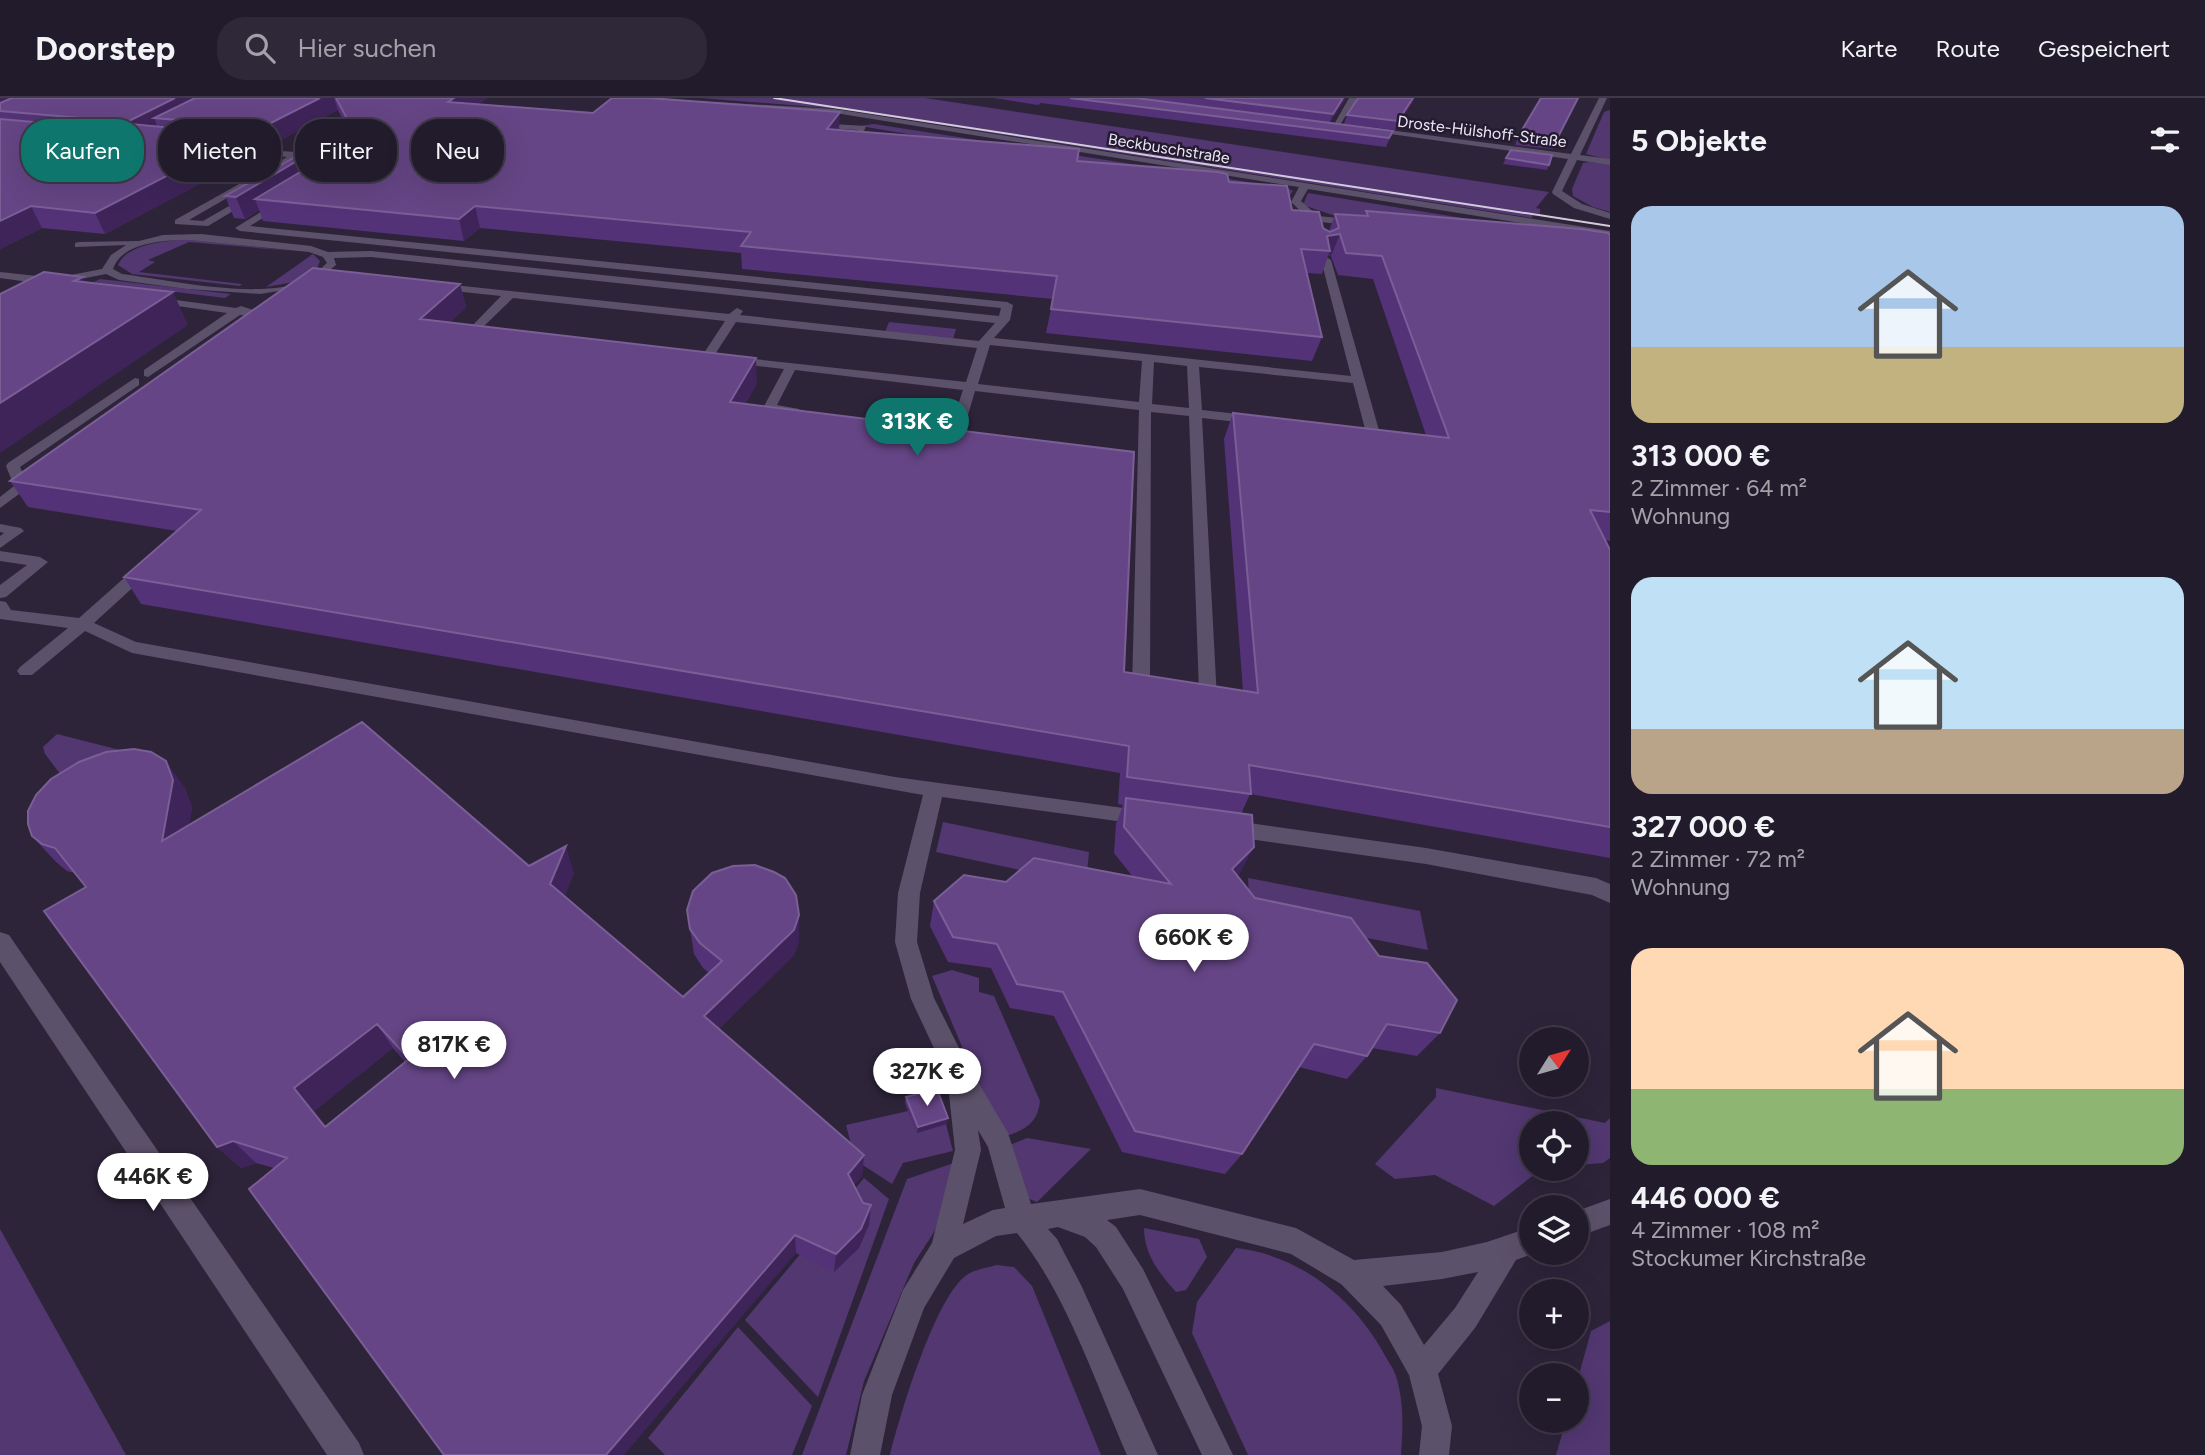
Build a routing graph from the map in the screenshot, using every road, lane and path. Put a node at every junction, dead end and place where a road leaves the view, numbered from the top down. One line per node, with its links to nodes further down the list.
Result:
1 (691, 98): 5 (lane, Beckbuschstraße)
2 (1353, 98): 10 (street)
3 (682, 99): 4 (lane, Beckbuschstraße); 5 (lane, Beckbuschstraße)
4 (644, 101)
5 (722, 102): 19 (lane, Beckbuschstraße)
6 (1601, 102): 7 (street); 16 (street)
7 (1610, 108)
8 (807, 124): 13 (lane)
9 (1322, 124): 10 (street)
10 (1335, 126): 11 (street)
11 (1348, 127)
12 (1360, 129): 16 (street, Droste-Hülshoff-Straße)
13 (883, 145)
14 (295, 155): 17 (lane)
15 (295, 156): 17 (lane)
16 (1574, 157): 18 (street, Droste-Hülshoff-Straße); 24 (street)
17 (285, 162): 26 (lane)
18 (1610, 162)
19 (1305, 186): 23 (lane); 30 (lane, Beckbuschstraße)
20 (260, 192): 27 (lane)
21 (294, 194): 32 (lane)
22 (1282, 200): 23 (lane)
23 (1296, 202): 25 (lane)
24 (1610, 216)
25 (1315, 219): 28 (lane); 58 (lane)
26 (178, 222): 27 (lane); 33 (lane)
27 (205, 223): 31 (lane)
28 (1367, 224)
29 (379, 232): 32 (lane)
30 (1610, 234)
31 (185, 237): 33 (lane); 36 (lane)
32 (368, 240): 34 (lane); 50 (lane)
33 (144, 243): 35 (lane); 35 (lane)
34 (349, 254): 36 (lane); 44 (lane)
35 (103, 262): 38 (lane); 43 (lane)
36 (333, 262): 40 (lane)
37 (0, 275): 38 (lane)
38 (54, 281): 42 (lane)
39 (331, 281): 40 (lane)
40 (304, 285): 43 (lane); 48 (lane)
41 (422, 285): 45 (lane)
42 (78, 291)
43 (259, 292): 47 (lane)
44 (751, 294): 49 (lane); 50 (lane)
45 (510, 295): 49 (lane); 52 (lane)
46 (143, 299): 47 (lane)
47 (238, 312): 48 (lane); 57 (lane)
48 (259, 314): 51 (lane)
49 (732, 319): 53 (lane); 56 (lane)
50 (1004, 320): 53 (lane)
51 (240, 328)
52 (511, 333)
53 (984, 343): 54 (lane); 60 (lane)
54 (1148, 357): 55 (lane); 61 (lane)
55 (1193, 361): 58 (lane); 63 (lane)
56 (791, 367): 60 (lane); 62 (lane)
57 (148, 373)
58 (1358, 380): 65 (lane)
59 (135, 382): 68 (lane)
60 (969, 386): 61 (lane); 66 (lane)
61 (1145, 407): 63 (lane); 63 (lane)
62 (808, 413)
63 (1196, 414): 64 (lane)
64 (1264, 421)
65 (1332, 429)
66 (957, 432)
67 (52, 465): 68 (lane)
68 (22, 487): 69 (lane)
69 (0, 504)
70 (0, 528): 71 (lane)
71 (0, 543)
72 (160, 554): 76 (lane)
73 (0, 556): 74 (lane)
74 (0, 593)
75 (0, 606): 76 (lane)
76 (83, 624): 77 (lane); 78 (lane)
77 (26, 671)
78 (934, 788): 79 (lane); 83 (lane)
79 (1166, 820)
80 (1207, 825): 81 (lane)
81 (1610, 894)
82 (0, 942): 92 (street)
83 (956, 1068): 86 (lane); 89 (lane)
84 (1610, 1212): 87 (lane)
85 (1055, 1213): 86 (lane); 90 (lane); 95 (lane)
86 (1020, 1217): 89 (lane); 94 (lane)
87 (1589, 1220)
88 (1518, 1247): 90 (lane); 91 (lane)
89 (944, 1248): 93 (lane)
90 (1351, 1274): 91 (lane)
91 (1422, 1370): 96 (lane)
92 (347, 1455)
93 (865, 1455)
94 (1143, 1455)
95 (1218, 1455)
96 (1434, 1455)

